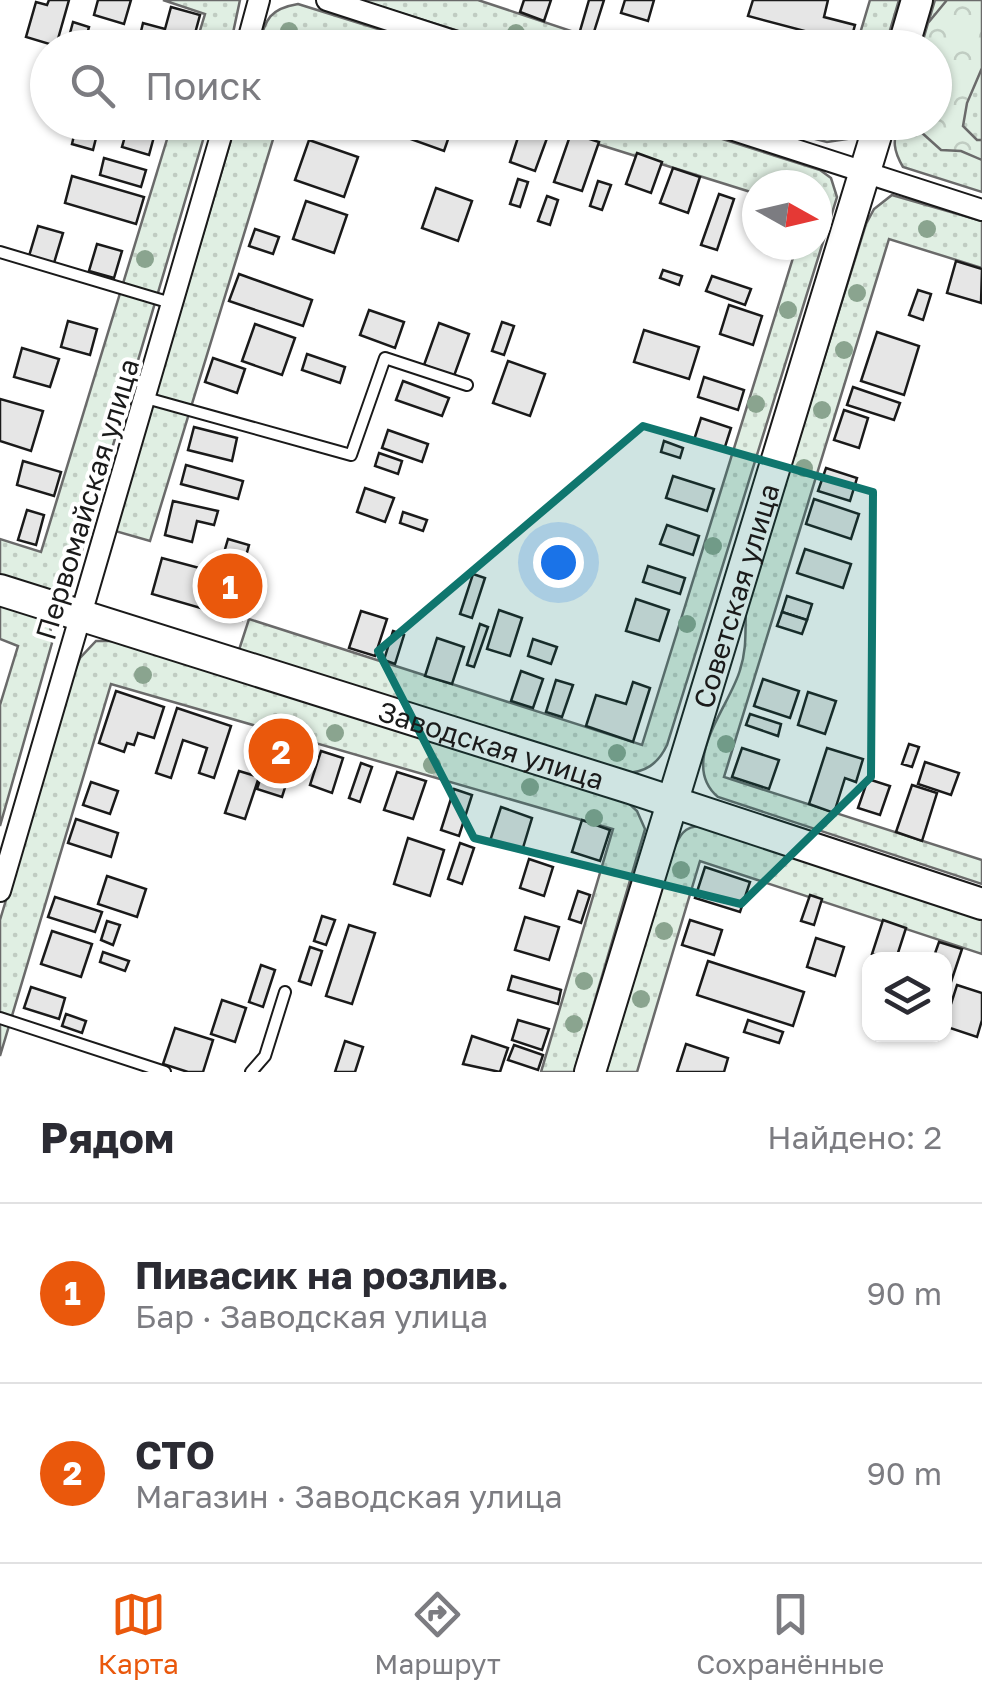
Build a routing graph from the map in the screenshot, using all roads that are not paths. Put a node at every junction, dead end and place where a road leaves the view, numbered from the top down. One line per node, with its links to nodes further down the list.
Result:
1 (259, 0): 4 (street)
2 (327, 0): 5 (street)
3 (917, 0): 6 (street)
4 (251, 30)
5 (420, 30)
6 (908, 30)
7 (219, 140): 13 (street, Первомайская улица)
8 (763, 140): 10 (street)
9 (874, 140): 10 (street, Советская улица)
10 (864, 173): 11 (street); 18 (street, Советская улица)
11 (982, 210)
12 (0, 252): 13 (lane)
13 (174, 304): 15 (street, Первомайская улица)
14 (467, 385): 15 (lane)
15 (146, 398): 17 (street, Первомайская улица)
16 (0, 590): 17 (street, Заводская улица)
17 (81, 616): 18 (street, Заводская улица); 19 (street, Первомайская улица)
18 (671, 803): 20 (street, Заводская улица); 25 (street, Советская улица)
19 (0, 891)
20 (982, 904)
21 (285, 992): 24 (lane)
22 (0, 1018): 23 (lane)
23 (165, 1072)
24 (251, 1072)
25 (590, 1072)

